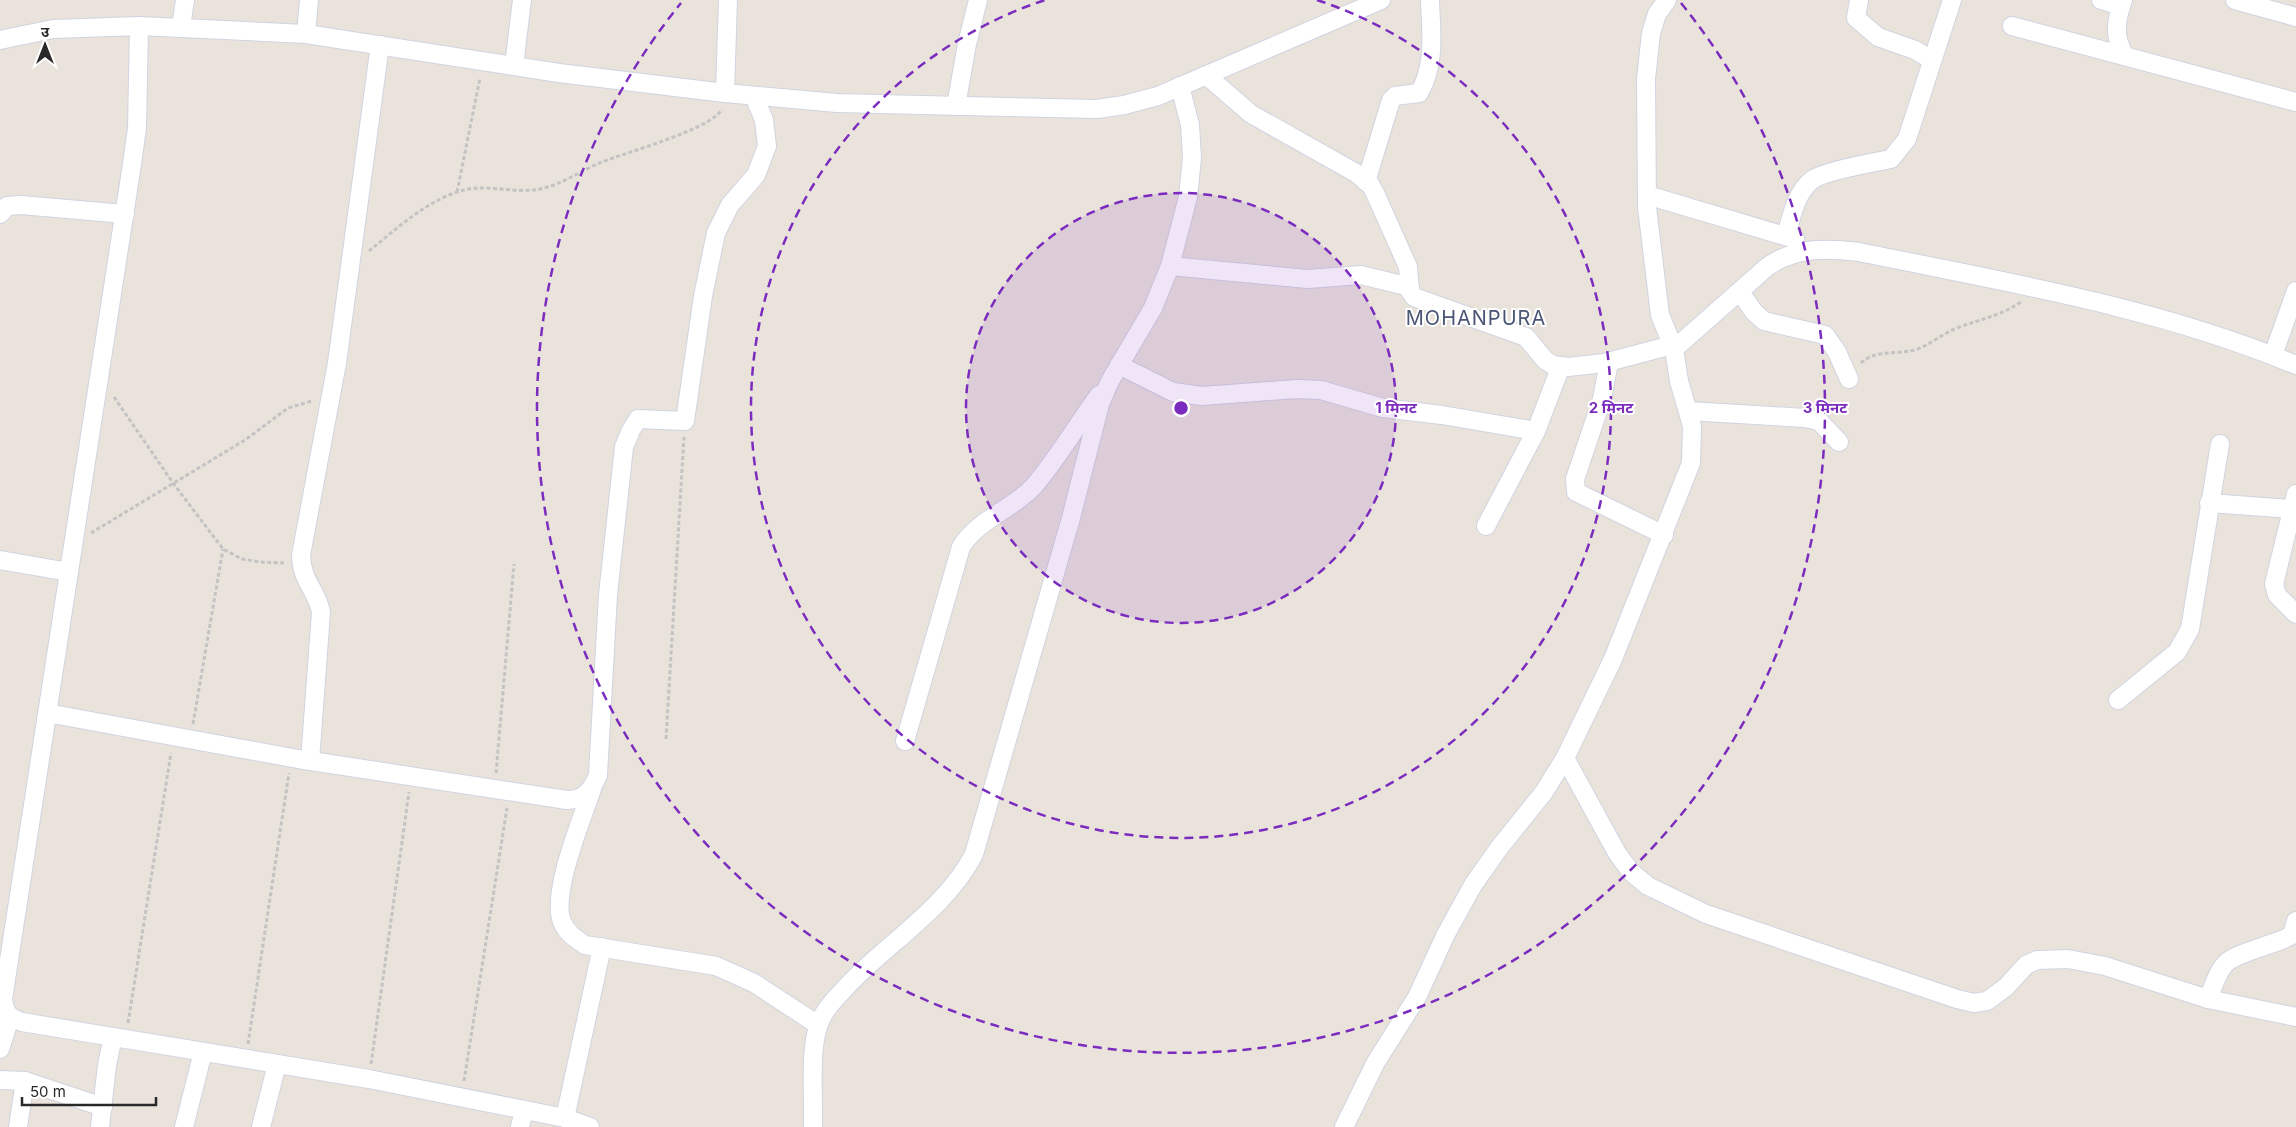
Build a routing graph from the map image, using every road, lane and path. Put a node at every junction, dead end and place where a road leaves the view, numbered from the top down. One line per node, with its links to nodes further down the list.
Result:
1 (185, 0): 17 (street)
2 (309, 0): 18 (street)
3 (522, 0): 24 (street)
4 (728, 0): 27 (street)
5 (978, 0): 30 (street)
6 (1381, 0): 25 (street)
7 (1430, 0): 31 (street)
8 (1668, 0): 33 (street)
9 (1859, 0): 22 (street)
10 (1952, 0): 22 (street)
11 (2101, 0): 13 (street)
12 (2235, 0): 14 (street)
13 (2122, 3): 21 (street)
14 (2296, 17)
15 (139, 26): 17 (street); 19 (street); 35 (street)
16 (2012, 26): 21 (street)
17 (181, 27): 18 (street)
18 (306, 34): 20 (street)
19 (0, 40)
20 (380, 46): 23 (street); 39 (street)
21 (2125, 56): 29 (street)
22 (1932, 60): 36 (street)
23 (484, 62): 24 (street); 32 (path)
24 (514, 66): 27 (street)
25 (1206, 75): 26 (street); 31 (street)
26 (1180, 86): 30 (street); 38 (street)
27 (725, 93): 28 (street); 32 (path)
28 (754, 96): 30 (street); 54 (street)
29 (2296, 102)
30 (956, 106)
31 (1366, 182): 40 (street)
32 (457, 193): 39 (path)
33 (1647, 195): 36 (street); 44 (street)
34 (0, 214): 35 (street)
35 (125, 214): 50 (street)
36 (1786, 236): 37 (street)
37 (1827, 249): 41 (street); 43 (street)
38 (1170, 266): 40 (street); 49 (street)
39 (350, 268): 52 (street)
40 (1410, 287): 48 (street)
41 (2038, 289): 45 (street); 51 (path)
42 (2296, 291): 45 (street)
43 (1740, 292): 44 (street); 51 (street)
44 (1673, 347): 46 (street); 53 (street)
45 (2273, 355): 47 (street)
46 (1608, 362): 48 (street); 62 (street)
47 (2296, 365)
48 (1561, 366): 55 (street)
49 (1114, 373): 55 (street); 74 (street); 86 (street)
50 (100, 376): 58 (path); 63 (street)
51 (1849, 380)
52 (330, 397): 58 (path); 66 (street)
53 (1688, 411): 56 (street); 62 (street)
54 (685, 421): 73 (path); 79 (street)
55 (1536, 431): 61 (street)
56 (1839, 442)
57 (2220, 444): 60 (street)
58 (173, 483): 63 (path); 64 (path)
59 (2294, 501): 60 (street); 69 (street)
60 (2209, 504): 70 (street)
61 (1486, 526)
62 (1664, 535): 76 (street)
63 (74, 544): 68 (street)
64 (223, 549): 66 (path); 72 (path)
65 (0, 560): 68 (street)
66 (302, 563): 77 (street)
67 (514, 564): 80 (path)
68 (69, 572): 71 (street)
69 (2296, 614)
70 (2118, 700)
71 (47, 714): 72 (street); 85 (street)
72 (182, 738): 75 (street); 87 (path)
73 (666, 739)
74 (905, 740)
75 (291, 758): 77 (street); 90 (path)
76 (1565, 758): 83 (street); 105 (street)
77 (310, 761): 78 (street)
78 (411, 776): 80 (street); 92 (path)
79 (592, 789): 80 (street); 82 (street)
80 (502, 790): 95 (path)
81 (2296, 921): 83 (street)
82 (602, 947): 86 (street); 98 (street)
83 (2208, 999): 84 (street)
84 (2296, 1017)
85 (10, 1018): 87 (street); 88 (street)
86 (818, 1025): 104 (street)
87 (120, 1038): 89 (street); 96 (street)
88 (0, 1049)
89 (203, 1052): 90 (street); 101 (street)
90 (246, 1059): 91 (street)
91 (277, 1064): 92 (street); 102 (street)
92 (369, 1079): 95 (street)
93 (0, 1080): 94 (street)
94 (25, 1081): 96 (street); 99 (street)
95 (462, 1099): 97 (street)
96 (103, 1107): 100 (street)
97 (522, 1118): 98 (street)
98 (565, 1118): 103 (street)
99 (18, 1127)
100 (100, 1127)
101 (184, 1127)
102 (261, 1127)
103 (590, 1127)
104 (813, 1127)
105 (1344, 1127)

